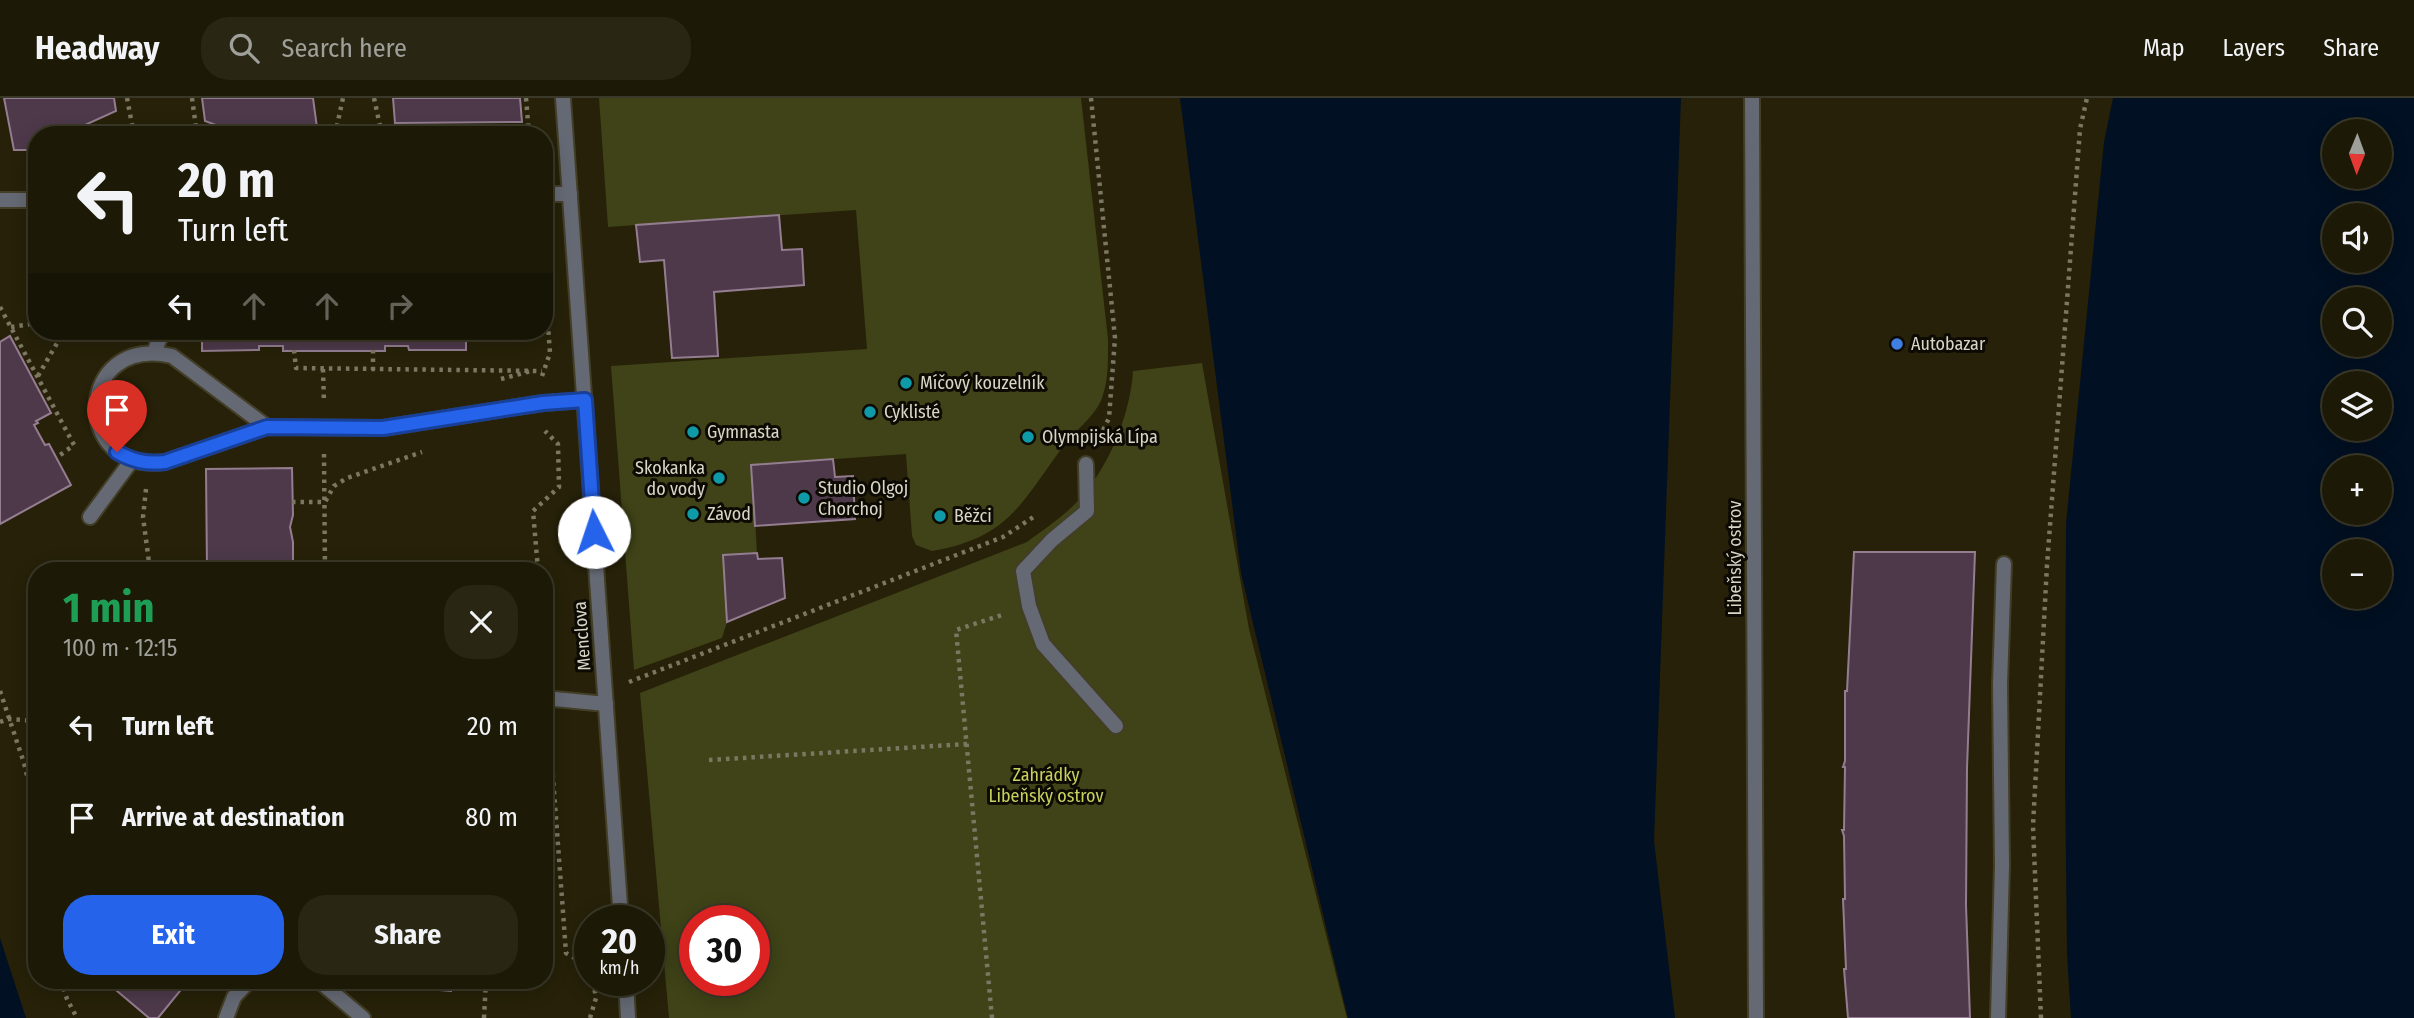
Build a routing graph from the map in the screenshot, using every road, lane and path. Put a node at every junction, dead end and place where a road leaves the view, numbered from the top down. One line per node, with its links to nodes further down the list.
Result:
1 (127, 98): 10 (path)
2 (192, 98): 11 (path)
3 (344, 98): 12 (path)
4 (374, 98): 13 (path)
5 (526, 98): 14 (path)
6 (563, 98): 16 (street, Menclova)
7 (1091, 98): 38 (path)
8 (1752, 98): 72 (street, Libeňský ostrov)
9 (2087, 98): 74 (path)
10 (132, 126)
11 (196, 126)
12 (337, 126)
13 (380, 126)
14 (528, 126)
15 (553, 194): 16 (street)
16 (570, 194): 31 (street, Menclova)
17 (0, 200): 18 (street)
18 (28, 200)
19 (0, 307): 21 (path)
20 (28, 324): 21 (path)
21 (11, 327): 30 (path)
22 (59, 340): 30 (path)
23 (159, 340): 27 (street)
24 (549, 340): 29 (path)
25 (294, 350): 28 (path)
26 (373, 350): 29 (path)
27 (154, 352): 34 (street); 36 (street)
28 (323, 369): 29 (path); 33 (path)
29 (373, 370)
30 (37, 377): 35 (path)
31 (585, 400): 32 (street); 47 (street, Menclova)
32 (543, 403): 33 (street); 43 (path)
33 (324, 426): 34 (street); 42 (path)
34 (267, 427): 37 (street)
35 (56, 458)
36 (132, 460): 37 (street); 40 (street)
37 (149, 464): 41 (path)
38 (1086, 464): 45 (street)
39 (1044, 509): 47 (path)
40 (90, 517)
41 (149, 562)
42 (325, 562)
43 (537, 562)
44 (2004, 564): 73 (street)
45 (1029, 606): 52 (street); 53 (path)
46 (0, 691): 49 (path)
47 (606, 697): 48 (street); 57 (street, Menclova)
48 (553, 698)
49 (9, 719): 50 (path); 51 (path); 55 (path)
50 (28, 720)
51 (0, 722)
52 (1116, 726)
53 (967, 744): 54 (path); 71 (path)
54 (709, 760)
55 (28, 779)
56 (553, 787): 58 (path)
57 (620, 905)
58 (574, 958)
59 (65, 989): 65 (path)
60 (242, 989): 66 (street)
61 (329, 989): 67 (street)
62 (486, 989): 68 (path)
63 (596, 996): 69 (path)
64 (627, 996): 70 (street)
65 (77, 1018)
66 (226, 1018)
67 (363, 1018)
68 (484, 1018)
69 (590, 1018)
70 (628, 1018)
71 (992, 1018)
72 (1756, 1018)
73 (1997, 1018)
74 (2041, 1018)

